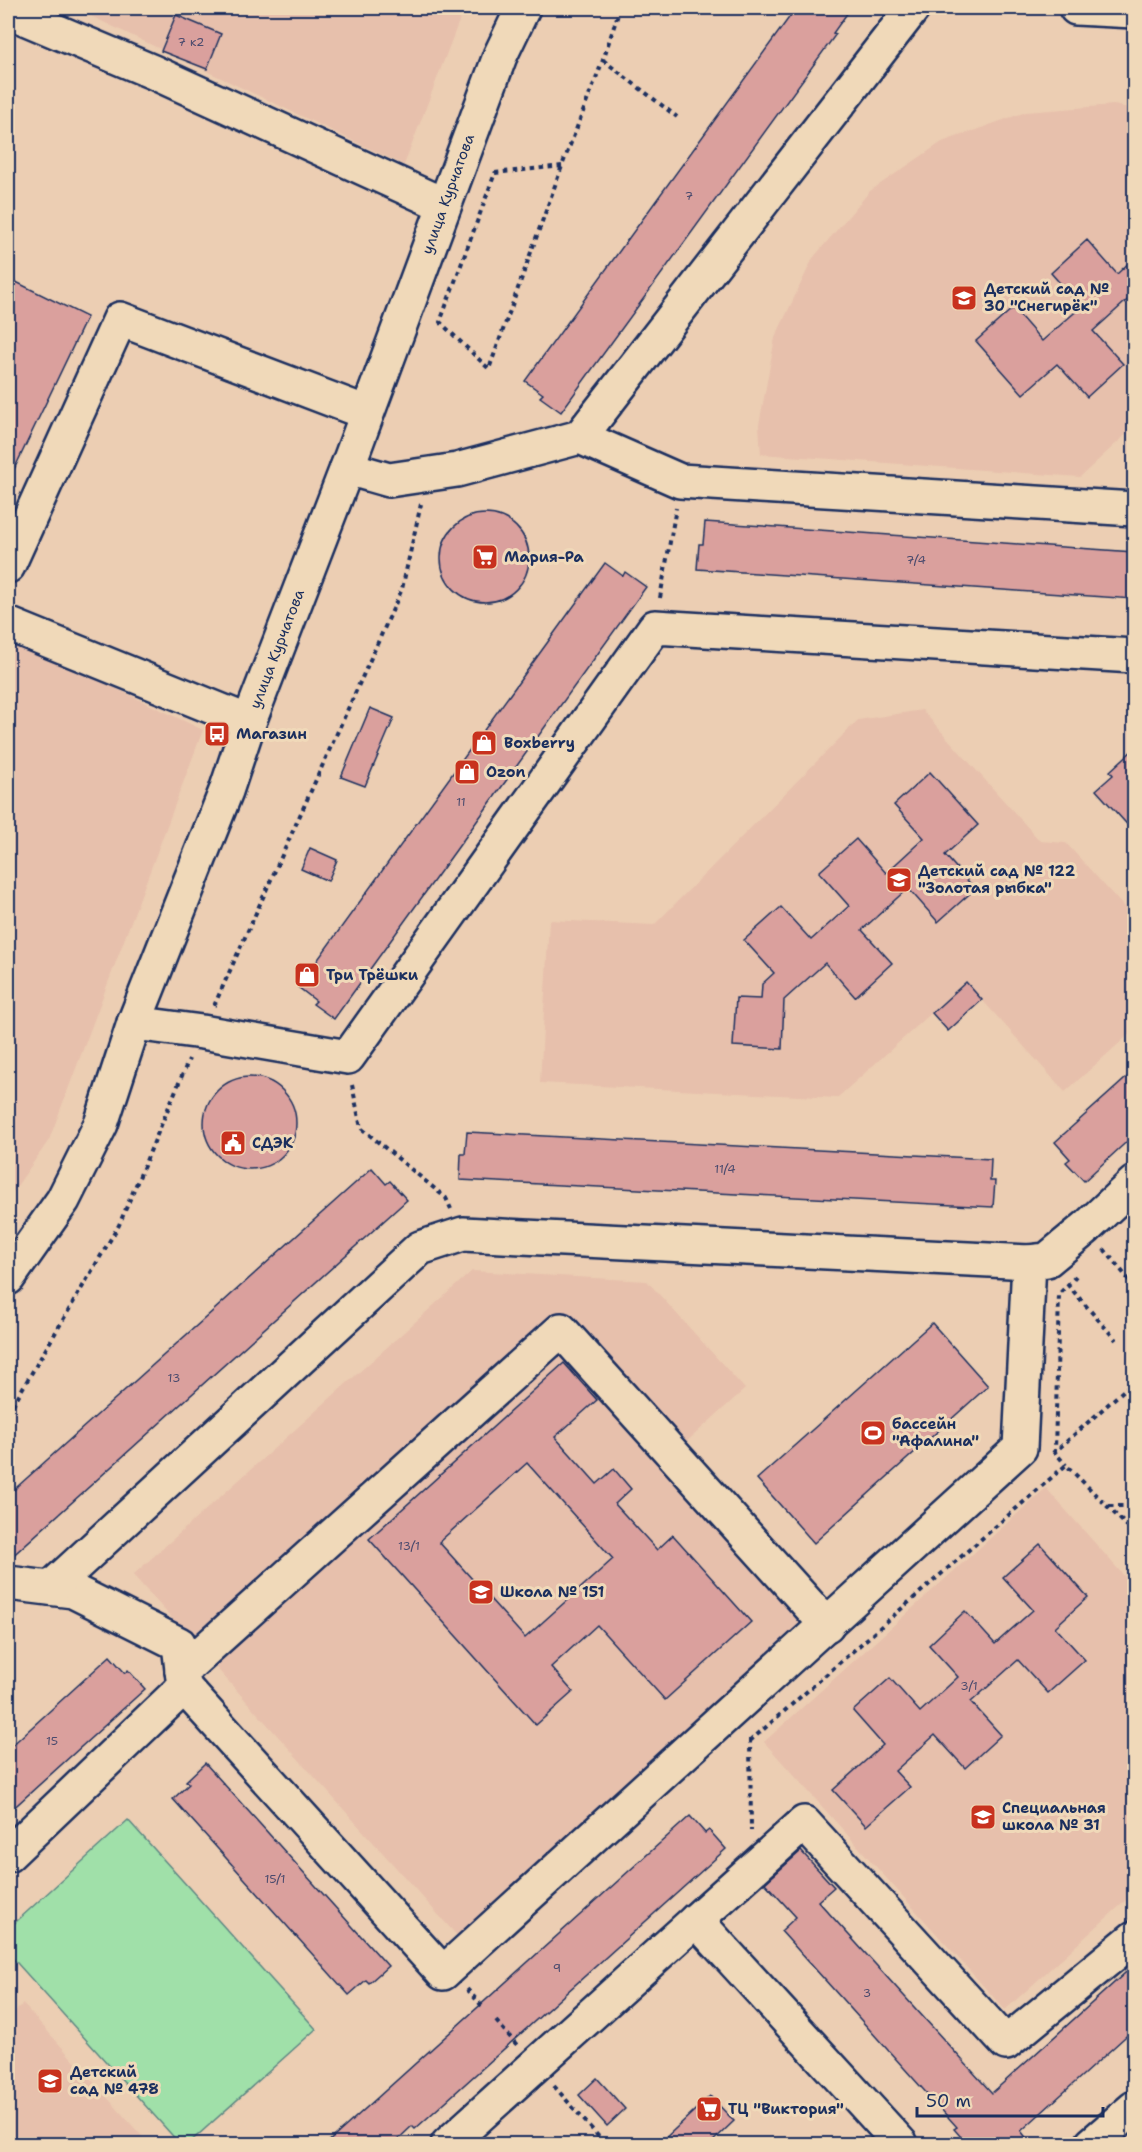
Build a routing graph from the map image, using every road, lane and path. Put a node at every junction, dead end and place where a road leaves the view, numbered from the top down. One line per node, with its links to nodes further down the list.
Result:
1 (523, 8): 10 (main road, улица Курчатова)
2 (620, 8): 7 (path)
3 (914, 8): 12 (main road)
4 (1076, 8): 6 (main road)
5 (8, 11): 10 (main road)
6 (1134, 11)
7 (603, 60): 8 (path); 9 (path)
8 (677, 117)
9 (562, 166): 9 (path)
10 (444, 205): 11 (main road, улица Курчатова)
11 (368, 413): 13 (main road, улица Курчатова); 17 (main road)
12 (580, 437): 14 (main road); 15 (main road)
13 (347, 468): 14 (main road); 21 (main road, улица Курчатова)
14 (428, 475): 23 (path)
15 (680, 481): 16 (main road); 19 (path)
16 (1134, 509)
17 (8, 566)
18 (8, 624): 21 (main road)
19 (655, 627): 20 (main road); 24 (main road)
20 (1134, 656)
21 (249, 722): 22 (main road, улица Курчатова)
22 (134, 1023): 23 (main road); 30 (main road, улица Курчатова)
23 (202, 1032): 24 (main road); 35 (path)
24 (348, 1057): 26 (path)
25 (1134, 1183): 27 (main road)
26 (463, 1234): 28 (main road); 40 (main road)
27 (1100, 1244): 28 (main road); 32 (path)
28 (1038, 1261): 31 (path); 41 (main road)
29 (1082, 1270): 31 (path)
30 (8, 1278)
31 (1067, 1285): 33 (path); 34 (path)
32 (1134, 1286)
33 (1116, 1341)
34 (1134, 1381)
35 (8, 1413)
36 (1109, 1506): 37 (path); 38 (path); 44 (path)
37 (1134, 1506)
38 (1134, 1533)
39 (8, 1584): 40 (main road)
40 (51, 1588): 42 (main road)
41 (826, 1625): 42 (main road); 43 (main road)
42 (183, 1679): 43 (main road); 45 (main road)
43 (749, 1695): 44 (path)
44 (750, 1741): 46 (path)
45 (8, 1855)
46 (752, 1871): 47 (main road); 48 (main road)
47 (696, 1920): 50 (main road); 51 (main road)
48 (1134, 1938)
49 (1134, 2108): 52 (main road)
50 (448, 2145)
51 (901, 2145)
52 (1092, 2145)

